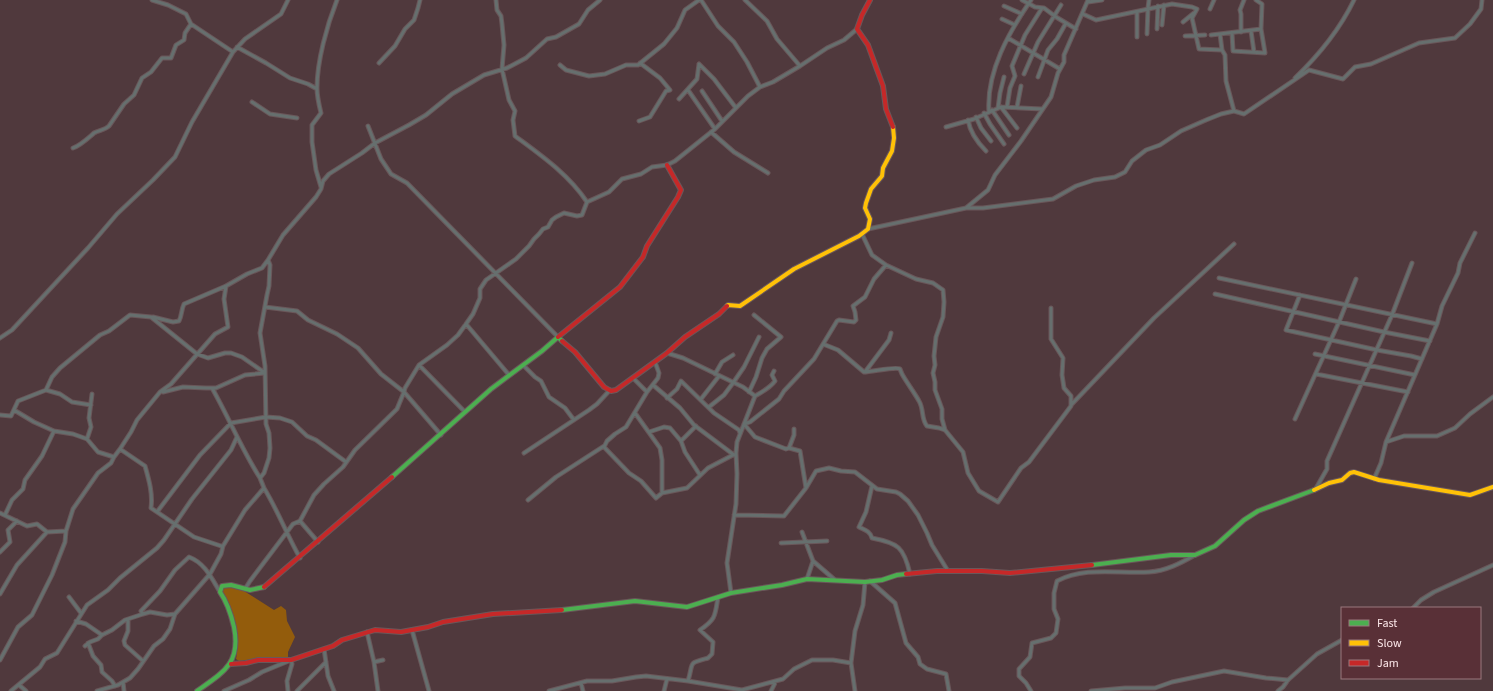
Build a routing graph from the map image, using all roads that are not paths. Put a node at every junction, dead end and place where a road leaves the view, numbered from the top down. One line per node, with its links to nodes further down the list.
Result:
1 (152, 0): 36 (street)
2 (288, 0): 55 (street)
3 (337, 0): 73 (street)
4 (420, 0): 61 (street)
5 (496, 0): 65 (street)
6 (600, 0): 65 (street)
7 (700, 0): 62 (street); 72 (street)
8 (745, 0): 64 (street)
9 (870, 0): 39 (street)
10 (1022, 0): 20 (street)
11 (1031, 0): 20 (street)
12 (1102, 0): 19 (street)
13 (1150, 0): 26 (street)
14 (1214, 0): 27 (street)
15 (1244, 0): 44 (street)
16 (1257, 0): 42 (street)
17 (1354, 0): 70 (street)
18 (1482, 0): 70 (street)
19 (1088, 1): 31 (street)
20 (1028, 4): 25 (street); 30 (street)
21 (1061, 5): 32 (street)
22 (1164, 5): 24 (street); 29 (street); 38 (street)
23 (1004, 6): 30 (street)
24 (1158, 6): 26 (street); 41 (street)
25 (1042, 8): 32 (street); 54 (street)
26 (1148, 8): 28 (street); 46 (street)
27 (1210, 8)
28 (1137, 12): 31 (street); 52 (street)
29 (1195, 12): 34 (street); 51 (street)
30 (1022, 14): 37 (street)
31 (1083, 14): 40 (street)
32 (1054, 16): 35 (street); 59 (street)
33 (1002, 19): 37 (street)
34 (1183, 22)
35 (1066, 23): 40 (street); 60 (street)
36 (192, 24): 57 (street); 100 (street)
37 (1015, 25): 53 (street)
38 (1162, 25)
39 (857, 29): 64 (street); 107 (street)
40 (1076, 29): 66 (street)
41 (1157, 29)
42 (1261, 29): 43 (street); 58 (street)
43 (1251, 31): 44 (street); 58 (street)
44 (1241, 32): 45 (street)
45 (1232, 33): 47 (street); 58 (street)
46 (1147, 34)
47 (1220, 34): 49 (street); 56 (street)
48 (1204, 35): 51 (street)
49 (1211, 35)
50 (1186, 36): 51 (street)
51 (1196, 36): 56 (street)
52 (1137, 37)
53 (1008, 38): 54 (street); 84 (street)
54 (1020, 46): 59 (street); 79 (street)
55 (237, 47): 57 (street); 73 (street)
56 (1222, 50): 83 (street)
57 (233, 52): 134 (street)
58 (1254, 52)
59 (1032, 53): 60 (street); 67 (street)
60 (1044, 61): 66 (street); 69 (street)
61 (379, 63)
62 (640, 63): 63 (street); 89 (street)
63 (560, 65)
64 (800, 66): 72 (street)
65 (502, 70): 98 (street); 105 (street)
66 (1060, 70): 82 (street)
67 (1024, 74)
68 (1004, 77): 78 (street)
69 (1038, 77)
70 (1289, 84): 83 (street)
71 (1021, 86): 80 (street)
72 (760, 87): 81 (street)
73 (317, 89): 104 (street)
74 (688, 90): 76 (street); 81 (street); 93 (street)
75 (702, 91): 90 (street)
76 (679, 99)
77 (252, 102): 86 (street)
78 (1000, 107): 79 (street); 84 (street); 94 (street)
79 (1007, 107): 80 (street)
80 (1017, 107): 82 (street)
81 (736, 108): 90 (street)
82 (1042, 109): 106 (street)
83 (1234, 110): 106 (street)
84 (991, 111): 85 (street); 96 (street)
85 (984, 113): 87 (street); 99 (street)
86 (297, 118)
87 (976, 118): 88 (street); 97 (street)
88 (968, 120): 92 (street); 101 (street)
89 (639, 121)
90 (722, 121): 93 (street)
91 (368, 126): 98 (street)
92 (946, 127)
93 (715, 128): 95 (street)
94 (1017, 128)
95 (711, 132): 102 (street); 103 (street)
96 (1010, 135)
97 (991, 141)
98 (375, 143): 104 (street); 114 (street)
99 (1004, 144)
100 (72, 148)
101 (986, 151)
102 (667, 164): 105 (street); 132 (street)
103 (768, 172)
104 (321, 189): 111 (street)
105 (587, 202): 114 (street)
106 (966, 208): 107 (street)
107 (868, 229): 108 (street)
108 (862, 234): 113 (street); 139 (street)
109 (1475, 234): 129 (street)
110 (1234, 244): 175 (street)
111 (268, 260): 117 (street); 121 (street)
112 (1412, 263): 125 (street)
113 (886, 265): 137 (street); 188 (street)
114 (495, 273): 128 (street); 132 (street)
115 (1219, 278): 119 (street)
116 (1356, 279): 120 (street)
117 (226, 286): 126 (street); 140 (street)
118 (1215, 294): 123 (street)
119 (1300, 295): 120 (street); 123 (street)
120 (1346, 305): 125 (street); 127 (street)
121 (265, 306): 151 (street); 165 (street)
122 (1051, 308): 175 (street)
123 (1293, 312): 127 (street); 135 (street)
124 (754, 315): 167 (street)
125 (1392, 315): 129 (street); 130 (street)
126 (152, 317): 140 (street); 162 (street)
127 (1339, 322): 130 (street); 135 (street)
128 (466, 324): 146 (street); 154 (street)
129 (1437, 324): 136 (street)
130 (1384, 332): 136 (street); 138 (street)
131 (891, 334): 150 (street)
132 (558, 337): 147 (street); 163 (street)
133 (760, 337): 159 (street)
134 (0, 338)
135 (1331, 340): 138 (street); 143 (street)
136 (1430, 341): 144 (street)
137 (824, 344): 150 (street); 185 (street)
138 (1377, 350): 144 (street); 148 (street)
139 (667, 353): 145 (street); 152 (street)
140 (197, 354): 151 (street); 164 (street)
141 (1315, 354): 143 (street)
142 (733, 355): 152 (street)
143 (1324, 357): 148 (street); 153 (street)
144 (1422, 359): 156 (street)
145 (655, 362): 157 (street); 160 (street)
146 (419, 365): 165 (street); 178 (street)
147 (523, 365): 154 (street); 183 (street)
148 (1369, 367): 156 (street); 158 (street)
149 (774, 371): 170 (street)
150 (865, 372): 188 (street)
151 (265, 373): 161 (street); 181 (street)
152 (715, 374): 155 (street)
153 (1316, 374): 158 (street); 182 (street)
154 (509, 375): 178 (street)
155 (719, 376): 159 (street); 173 (street)
156 (1414, 376): 168 (street)
157 (633, 378): 163 (street); 166 (street)
158 (1361, 382): 168 (street); 211 (street)
159 (733, 383): 167 (street); 176 (street)
160 (653, 385): 166 (street); 172 (street)
161 (212, 388): 164 (street); 184 (street)
162 (46, 390): 174 (street); 177 (street)
163 (610, 390): 183 (street)
164 (160, 392): 199 (street)
165 (404, 392): 191 (street); 203 (street)
166 (647, 392): 179 (street)
167 (749, 392): 170 (street)
168 (1408, 392): 196 (street)
169 (92, 394): 174 (street)
170 (755, 396): 185 (street)
171 (1493, 397): 196 (street)
172 (667, 398): 173 (street); 186 (street)
173 (700, 399): 176 (street)
174 (91, 405): 194 (street)
175 (1071, 406): 188 (street)
176 (709, 407): 192 (street)
177 (14, 410): 180 (street); 189 (street)
178 (466, 413): 191 (street)
179 (635, 413): 190 (street); 197 (street)
180 (0, 415)
181 (266, 417): 184 (street); 203 (street); 205 (street)
182 (1295, 419)
183 (574, 420): 200 (street)
184 (231, 424): 193 (street); 214 (street)
185 (744, 424): 192 (street); 198 (street)
186 (696, 426): 195 (street); 201 (street)
187 (794, 429): 198 (street)
188 (945, 430)
189 (54, 431): 194 (street); 216 (street)
190 (649, 432): 195 (street); 212 (street)
191 (441, 435): 226 (street)
192 (740, 435): 201 (street)
193 (237, 437): 205 (street); 220 (street)
194 (87, 439): 202 (street)
195 (681, 441): 204 (street)
196 (1386, 442): 206 (street)
197 (604, 446): 212 (street); 213 (street)
198 (789, 448): 210 (street)
199 (120, 449): 202 (street); 214 (street)
200 (524, 454)
201 (734, 454): 204 (street); 217 (street)
202 (114, 457): 221 (street)
203 (346, 462): 219 (street)
204 (700, 475): 212 (street)
205 (260, 478): 209 (street)
206 (1374, 479): 208 (street); 211 (street)
207 (872, 486): 210 (street); 235 (street); 237 (street)
208 (1493, 487)
209 (264, 488): 224 (street); 229 (street)
210 (806, 488): 217 (street)
211 (1315, 490): 231 (street)
212 (662, 493)
213 (528, 500)
214 (157, 512): 220 (street)
215 (0, 513): 216 (street)
216 (5, 515): 218 (street)
217 (734, 515): 243 (street)
218 (18, 521): 222 (street); 230 (street)
219 (300, 521): 224 (street); 226 (street)
220 (175, 524): 229 (street); 248 (street)
221 (66, 530): 222 (street); 258 (street)
222 (47, 532): 244 (street)
223 (802, 532): 227 (street)
224 (286, 533): 232 (street); 241 (street)
225 (827, 541): 227 (street)
226 (318, 542): 232 (street)
227 (806, 543): 228 (street); 233 (street)
228 (781, 544)
229 (223, 546): 236 (street)
230 (0, 552)
231 (1195, 555): 235 (street); 272 (street)
232 (300, 558): 241 (street)
233 (813, 561): 238 (street); 239 (street)
234 (1493, 565): 247 (street)
235 (948, 571): 237 (street)
236 (210, 574): 242 (street); 249 (street); 250 (street)
237 (910, 574): 240 (street)
238 (806, 579): 239 (street); 243 (street)
239 (835, 580): 240 (street)
240 (867, 581): 264 (street); 291 (street)
241 (245, 590): 242 (street)
242 (220, 592): 265 (street)
243 (731, 593): 246 (street)
244 (0, 594)
245 (69, 597): 248 (street)
246 (718, 597): 253 (street); 268 (street)
247 (1414, 607)
248 (81, 613): 252 (street)
249 (143, 614): 250 (street); 251 (street)
250 (175, 614): 261 (street)
251 (128, 620): 255 (street); 261 (street)
252 (76, 621): 255 (street); 273 (street)
253 (412, 630): 254 (street); 285 (street)
254 (368, 632): 257 (street); 263 (street)
255 (102, 635): 274 (street)
256 (1341, 641): 267 (street)
257 (324, 649): 259 (street); 262 (street)
258 (0, 660)
259 (291, 660): 265 (street); 280 (street); 281 (street)
260 (383, 660): 263 (street)
261 (143, 661): 270 (street)
262 (326, 662): 282 (street); 283 (street)
263 (374, 662): 284 (street)
264 (851, 663): 269 (street); 290 (street)
265 (231, 664): 275 (street)
266 (667, 679): 268 (street); 271 (street); 288 (street)
267 (1288, 680): 294 (street); 295 (street)
268 (688, 681): 269 (street)
269 (776, 681): 289 (street)
270 (123, 682): 274 (street); 279 (street)
271 (581, 682): 286 (street); 287 (street)
272 (1026, 683): 292 (street); 293 (street)
273 (20, 684): 276 (street); 277 (street)
274 (114, 686): 278 (street)
275 (199, 690)
276 (11, 691)
277 (26, 691)
278 (97, 691)
279 (124, 691)
280 (224, 691)
281 (288, 691)
282 (297, 691)
283 (334, 691)
284 (378, 691)
285 (429, 691)
286 (550, 691)
287 (583, 691)
288 (664, 691)
289 (771, 691)
290 (856, 691)
291 (949, 691)
292 (1026, 691)
293 (1031, 691)
294 (1092, 691)
295 (1278, 691)

